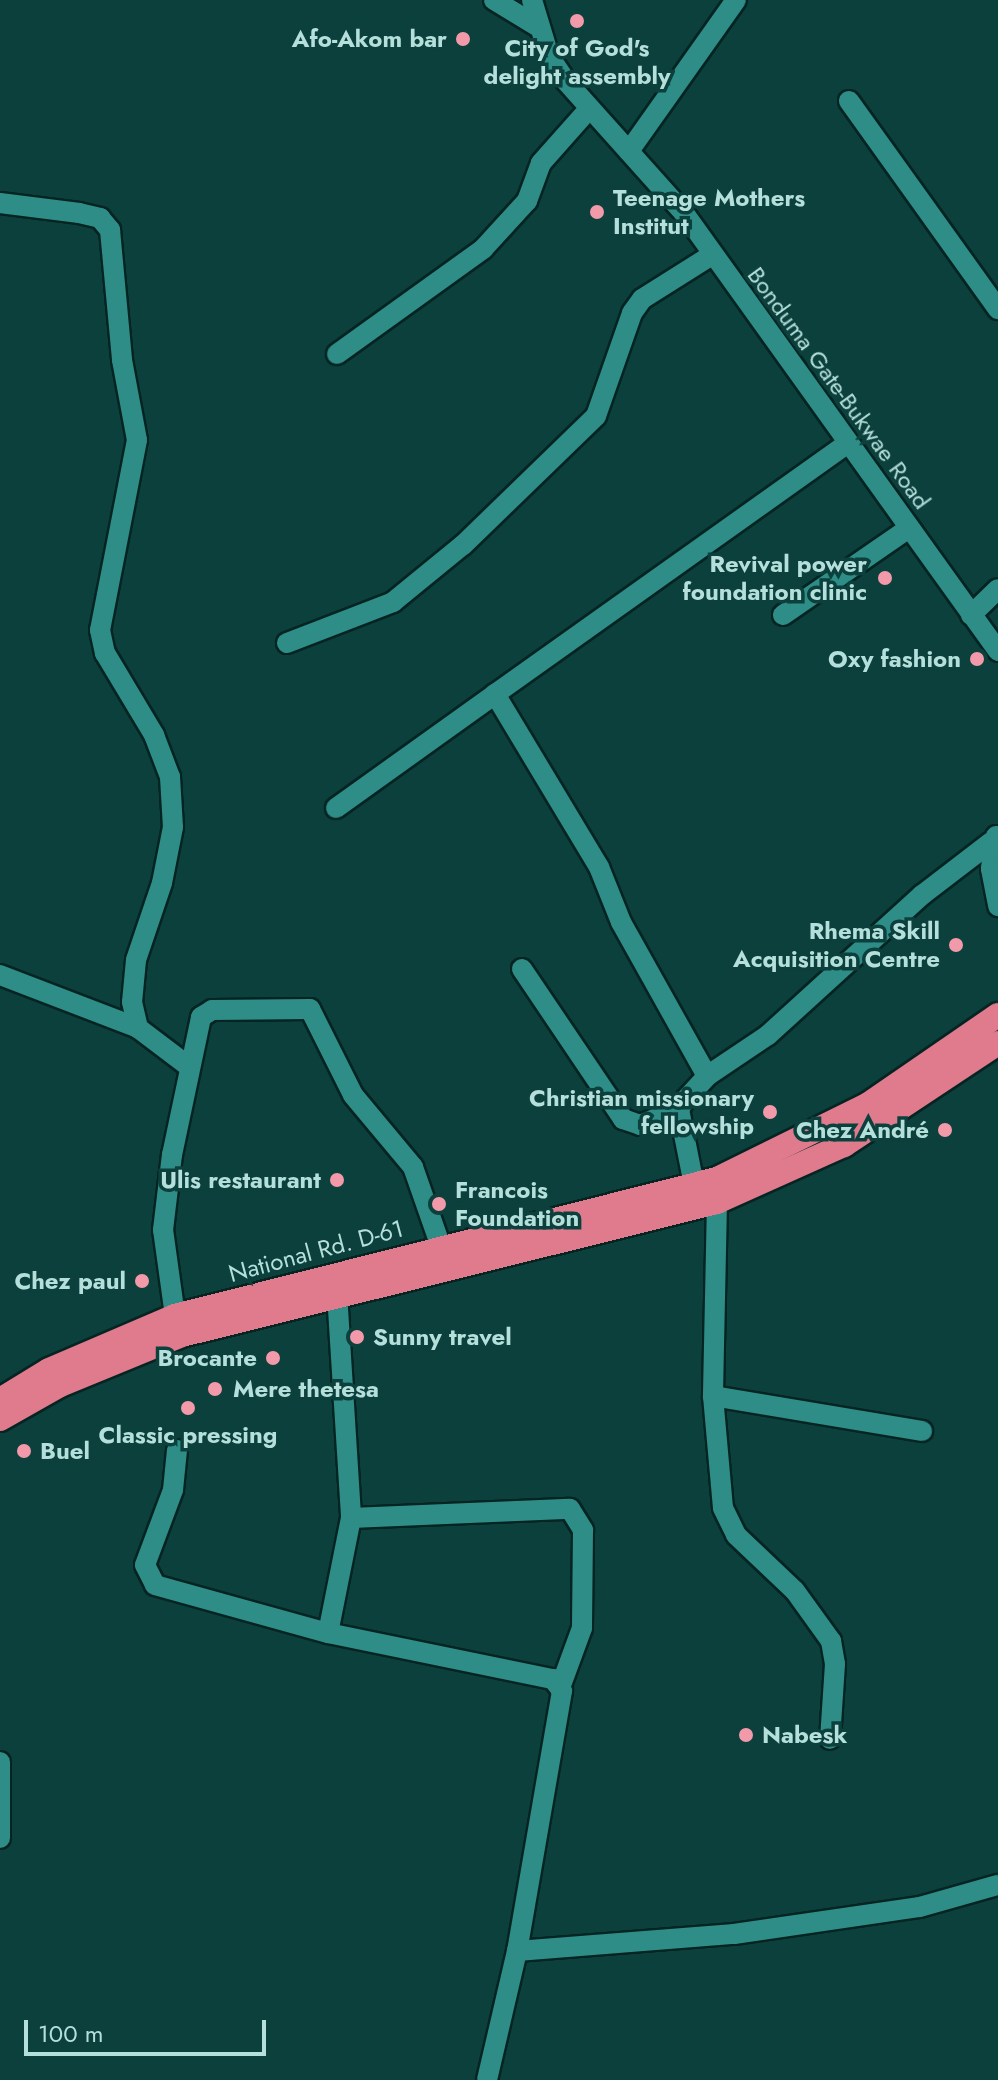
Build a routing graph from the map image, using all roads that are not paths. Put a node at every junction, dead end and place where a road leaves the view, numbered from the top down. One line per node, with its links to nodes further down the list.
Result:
1 (494, 0): 4 (street)
2 (532, 0): 4 (street, Bonduma Gate-Bukwae Road)
3 (736, 0): 7 (street)
4 (537, 26): 6 (street, Bonduma Gate-Bukwae Road)
5 (849, 101): 10 (street)
6 (588, 110): 7 (street, Bonduma Gate-Bukwae Road); 11 (street)
7 (629, 151): 9 (street, Bonduma Gate-Bukwae Road)
8 (0, 203): 26 (street)
9 (712, 255): 12 (street, Bonduma Gate-Bukwae Road); 17 (street)
10 (998, 309)
11 (337, 354)
12 (847, 444): 13 (street, Bonduma Gate-Bukwae Road); 19 (street)
13 (909, 528): 15 (street); 16 (street, Bonduma Gate-Bukwae Road)
14 (998, 589): 16 (street)
15 (783, 615)
16 (971, 615): 18 (street, Bonduma Gate-Bukwae Road)
17 (287, 643)
18 (998, 651)
19 (495, 694): 20 (street); 29 (street)
20 (336, 808)
21 (994, 837): 22 (street); 29 (street)
22 (998, 906)
23 (522, 969): 30 (street)
24 (0, 975): 26 (street)
25 (998, 1015): 31 (highway, National Rd. D-61)
26 (138, 1028): 28 (street)
27 (998, 1043): 32 (highway, National Rd. D-61)
28 (188, 1066): 33 (street); 35 (street)
29 (707, 1076): 30 (street)
30 (679, 1109): 31 (street)
31 (694, 1185): 33 (highway, National Rd. D-61)
32 (717, 1202): 34 (highway, National Rd. D-61); 36 (street)
33 (441, 1247): 35 (highway, National Rd. D-61)
34 (337, 1293): 38 (highway, National Rd. D-61); 41 (street)
35 (175, 1316): 37 (highway, National Rd. D-61)
36 (713, 1396): 39 (street); 44 (street)
37 (0, 1400)
38 (0, 1419)
39 (922, 1431)
40 (177, 1450): 42 (street)
41 (351, 1518): 42 (street); 43 (street)
42 (328, 1633): 43 (street)
43 (561, 1685): 48 (street)
44 (830, 1739)
45 (0, 1762): 46 (street)
46 (0, 1838)
47 (998, 1885): 48 (street)
48 (517, 1951): 49 (street)
49 (487, 2080)

